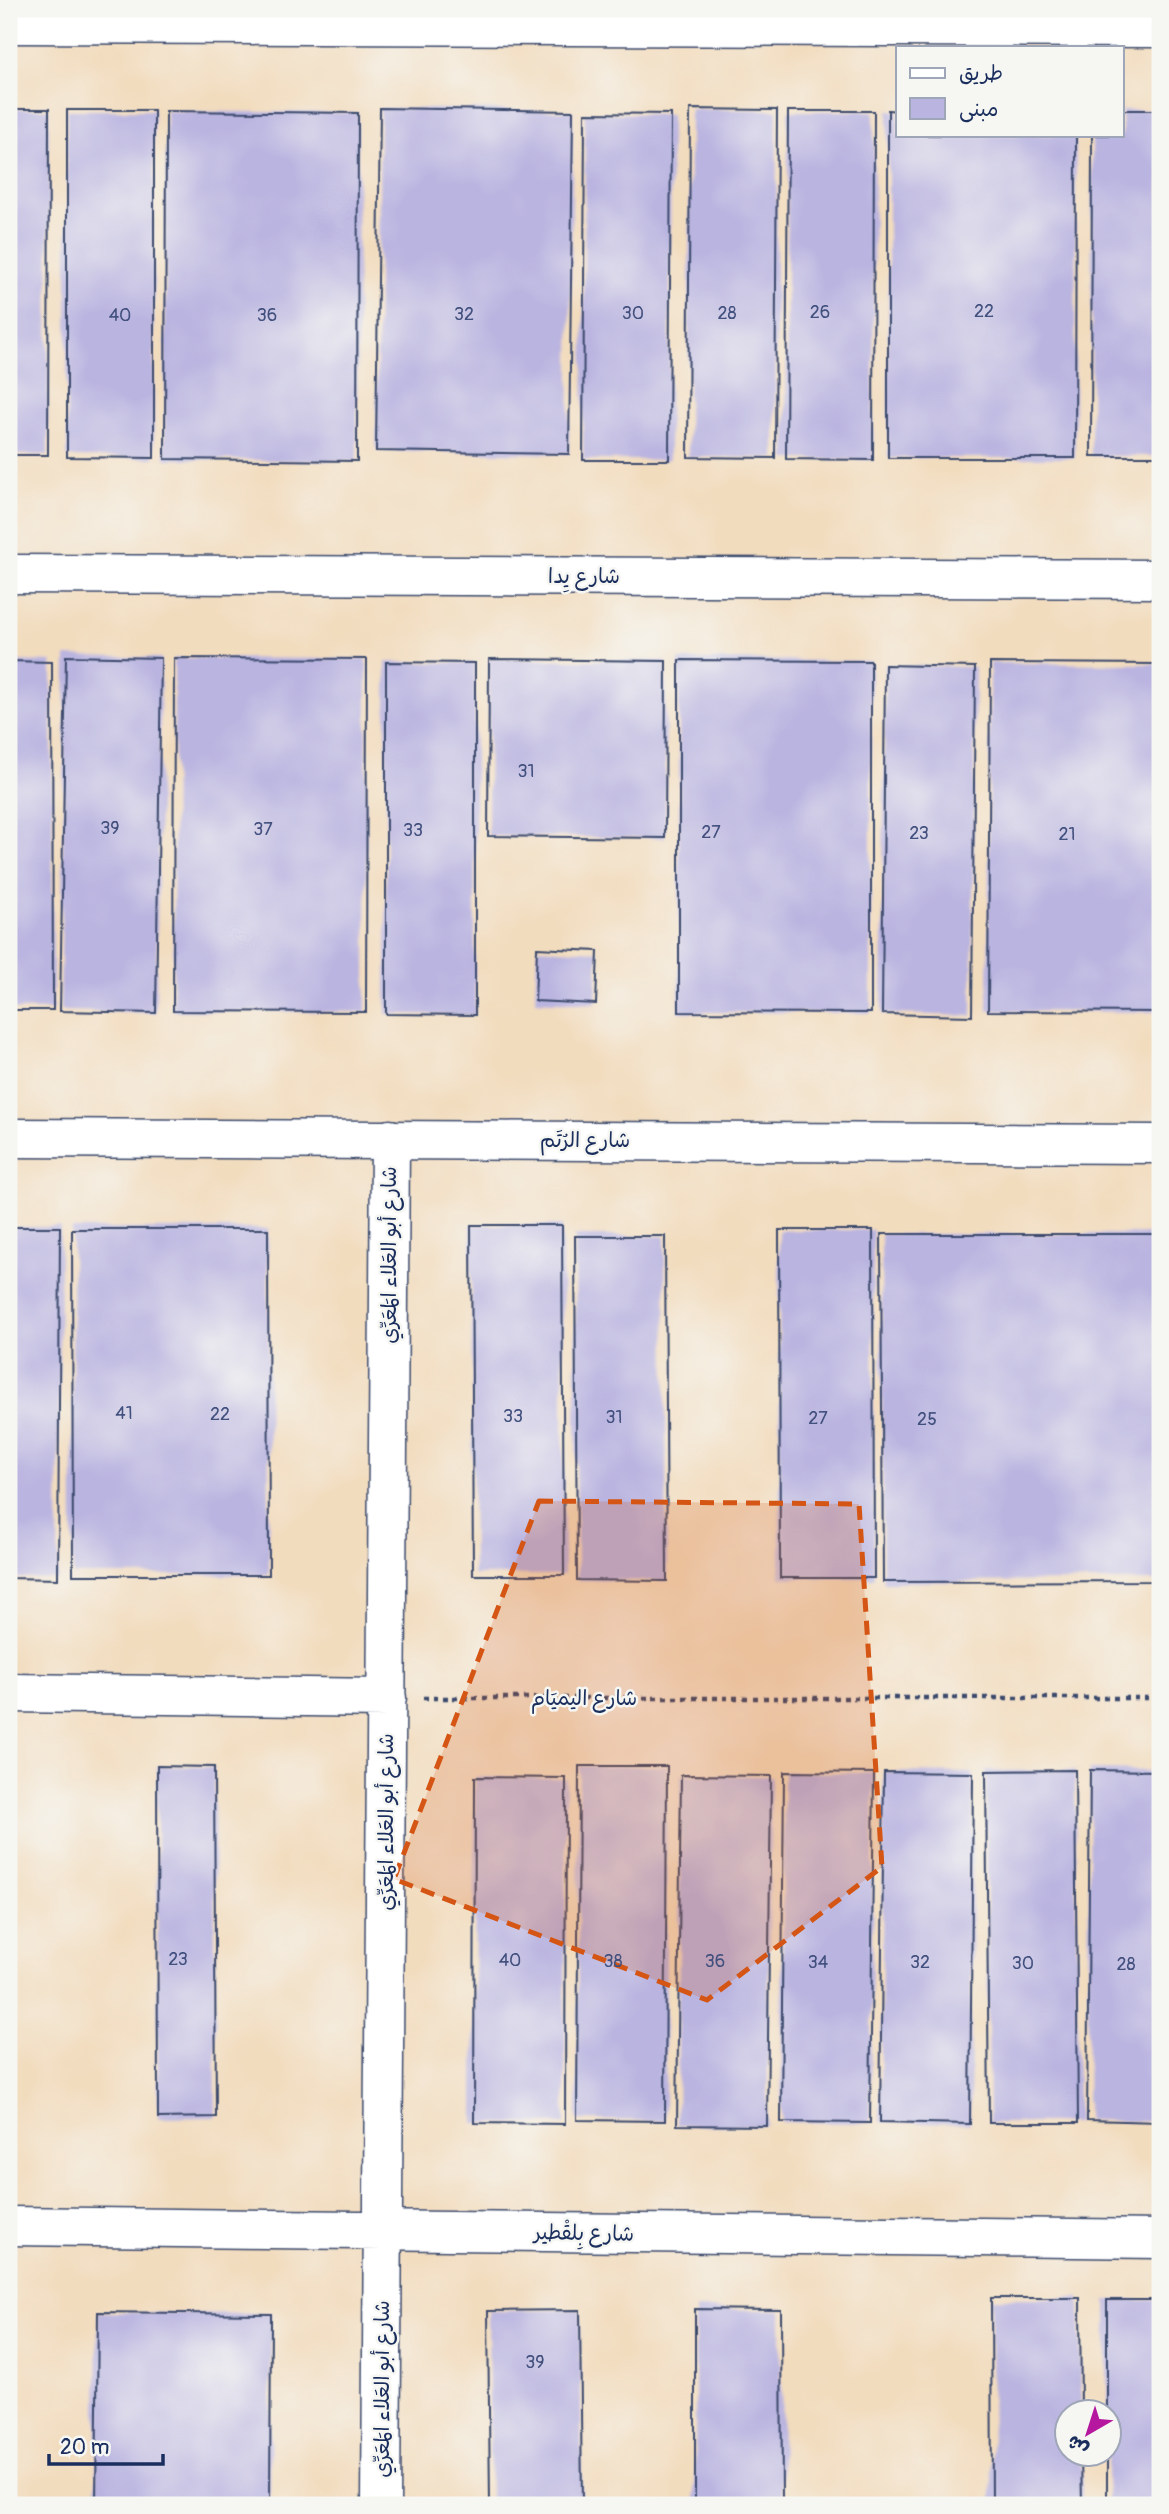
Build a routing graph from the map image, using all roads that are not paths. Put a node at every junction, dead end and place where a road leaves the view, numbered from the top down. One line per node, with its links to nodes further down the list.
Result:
1 (9, 24): 2 (street)
2 (1160, 29)
3 (9, 574): 4 (street, شارع يِدا)
4 (1160, 579)
5 (9, 1138): 6 (street, شارع الرُتَم)
6 (390, 1139): 7 (street, شارع الرُتَم); 9 (street, شارع أبو العَلاء المَعَرِّي)
7 (1160, 1144)
8 (9, 1693): 9 (street)
9 (387, 1698): 11 (street, شارع أبو العَلاء المَعَرِّي)
10 (9, 2226): 11 (street, شارع بِلقْطير)
11 (383, 2231): 12 (street, شارع بِلقْطير); 13 (street, شارع أبو العَلاء المَعَرِّي)
12 (1160, 2239)
13 (381, 2505)

